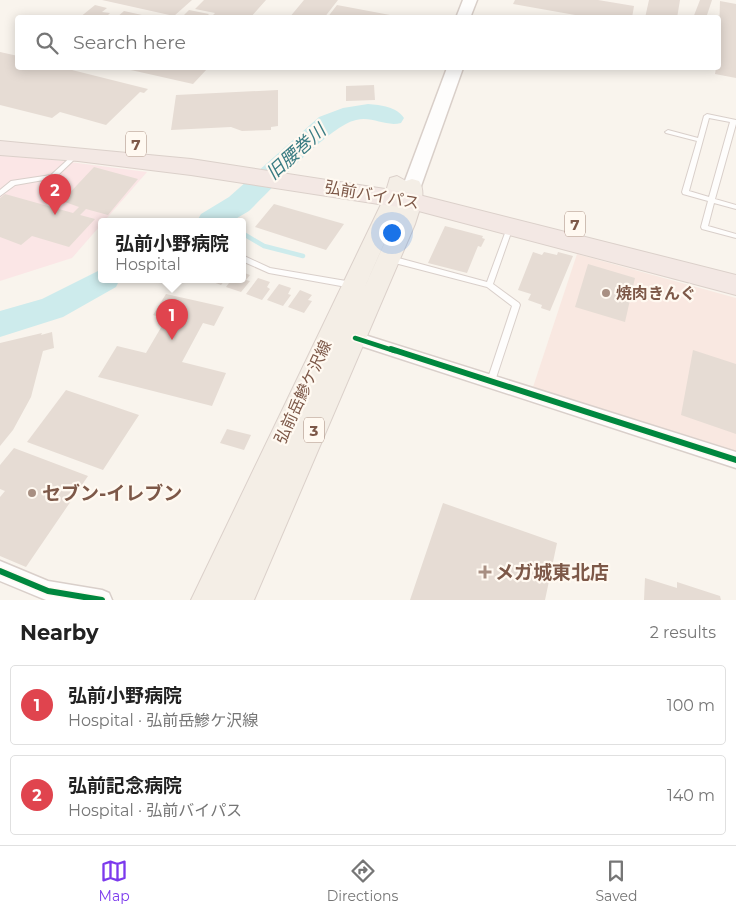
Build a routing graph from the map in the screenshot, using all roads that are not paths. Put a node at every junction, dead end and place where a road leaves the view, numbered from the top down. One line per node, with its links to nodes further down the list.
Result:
1 (458, 0): 4 (main road)
2 (470, 0): 5 (main road)
3 (480, 0): 6 (main road)
4 (460, 15)
5 (462, 15)
6 (474, 15)
7 (442, 70): 16 (main road)
8 (454, 70): 16 (main road)
9 (734, 122): 12 (lane); 18 (lane)
10 (668, 132): 12 (lane)
11 (0, 133): 15 (highway, 弘前バイパス / 7)
12 (700, 140): 18 (lane)
13 (0, 148): 14 (highway, 弘前バイパス / 7)
14 (78, 154): 15 (highway, 弘前バイパス / 7); 17 (lane)
15 (264, 169): 16 (highway, 弘前バイパス / 7)
16 (404, 192): 20 (highway, 弘前バイパス / 7); 22 (main road, 3); 24 (highway, 弘前バイパス / 7); 27 (main road, 弘前岳鰺ケ沢線 / 3)
17 (0, 194)
18 (712, 200): 19 (lane); 21 (lane)
19 (736, 207)
20 (510, 226): 25 (highway, 弘前バイパス / 7); 26 (lane)
21 (736, 236)
22 (389, 259): 26 (lane); 27 (main road, 3)
23 (246, 260): 27 (lane)
24 (736, 267)
25 (736, 284)
26 (489, 285): 29 (lane)
27 (365, 287): 28 (main road, 3); 33 (main road, 弘前岳鰺ケ沢線 / 3)
28 (355, 338): 29 (street); 34 (main road, 3)
29 (491, 381): 30 (street)
30 (736, 460)
31 (0, 572): 32 (street)
32 (102, 600)
33 (207, 600)
34 (238, 600)

